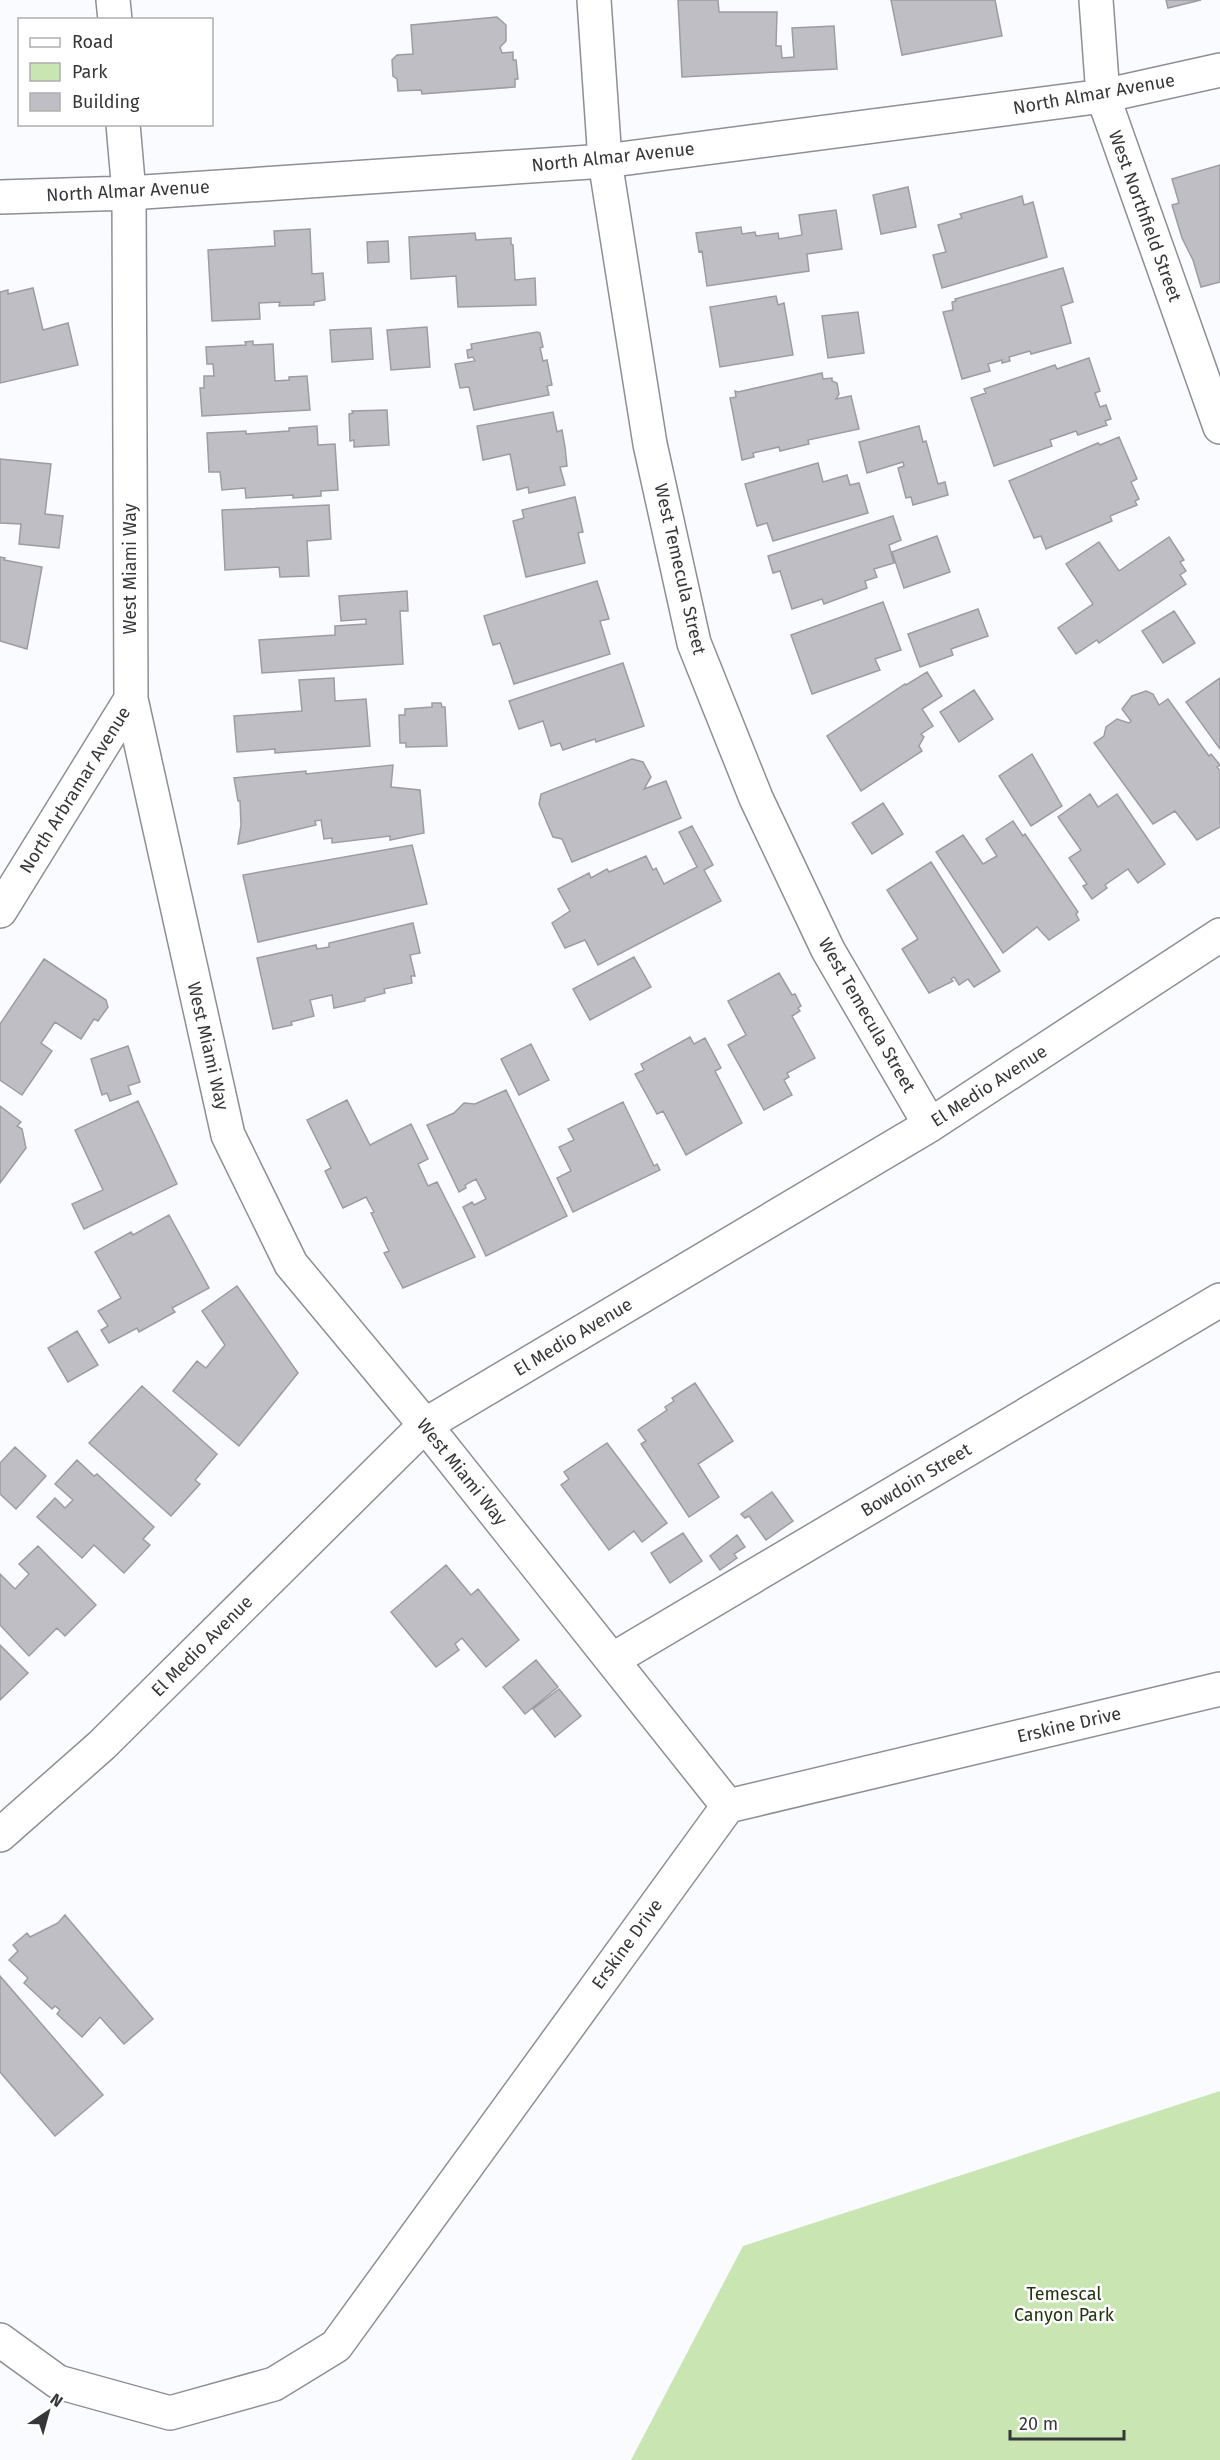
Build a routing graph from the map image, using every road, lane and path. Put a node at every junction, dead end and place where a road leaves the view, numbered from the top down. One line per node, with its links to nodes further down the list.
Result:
1 (113, 0): 4 (street)
2 (594, 0): 8 (street, West Temecula Street)
3 (1096, 0): 6 (street, West Northfield Street)
4 (115, 18)
5 (1220, 70): 6 (street, North Almar Avenue)
6 (1103, 96): 8 (street, North Almar Avenue); 11 (street, West Northfield Street)
7 (123, 126): 9 (street, West Miami Way)
8 (605, 161): 9 (street, North Almar Avenue); 15 (street, West Temecula Street)
9 (129, 193): 10 (street, North Almar Avenue); 12 (street, West Miami Way)
10 (0, 197)
11 (1220, 427)
12 (130, 699): 13 (street, North Arbramar Avenue); 17 (street, West Miami Way)
13 (0, 911)
14 (1220, 935): 15 (street, El Medio Avenue)
15 (930, 1125): 17 (street, El Medio Avenue)
16 (1220, 1299): 18 (street, Bowdoin Street)
17 (425, 1425): 18 (street, West Miami Way); 21 (street, El Medio Avenue)
18 (612, 1660): 20 (street, West Miami Way)
19 (1220, 1689): 20 (street, Erskine Drive)
20 (728, 1806): 22 (street, Erskine Drive)
21 (0, 1834)
22 (0, 2340)

